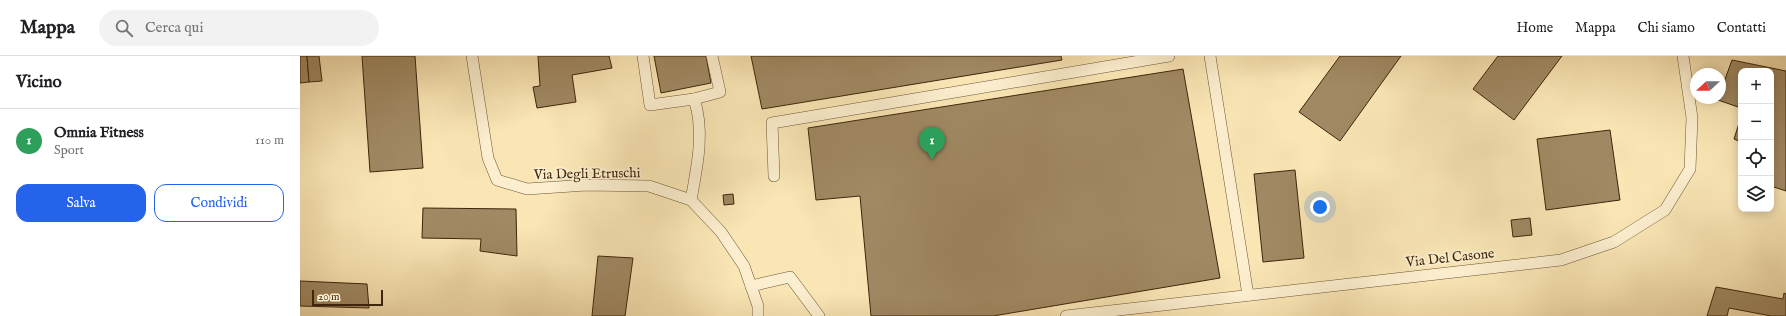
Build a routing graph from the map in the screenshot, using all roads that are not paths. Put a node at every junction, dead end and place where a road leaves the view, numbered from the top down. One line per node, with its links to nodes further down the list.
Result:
1 (472, 56): 9 (lane, Via Degli Etruschi)
2 (643, 56): 7 (lane)
3 (712, 56): 7 (lane)
4 (1169, 56): 8 (lane)
5 (1210, 56): 11 (lane)
6 (1683, 56): 11 (lane, Via Del Casone)
7 (694, 99): 9 (lane)
8 (774, 176)
9 (691, 200): 10 (lane, Via Degli Etruschi)
10 (751, 286): 12 (lane, Via Degli Etruschi); 13 (lane)
11 (1248, 295): 14 (lane, Via Del Casone)
12 (758, 316)
13 (819, 316)
14 (1066, 316)

